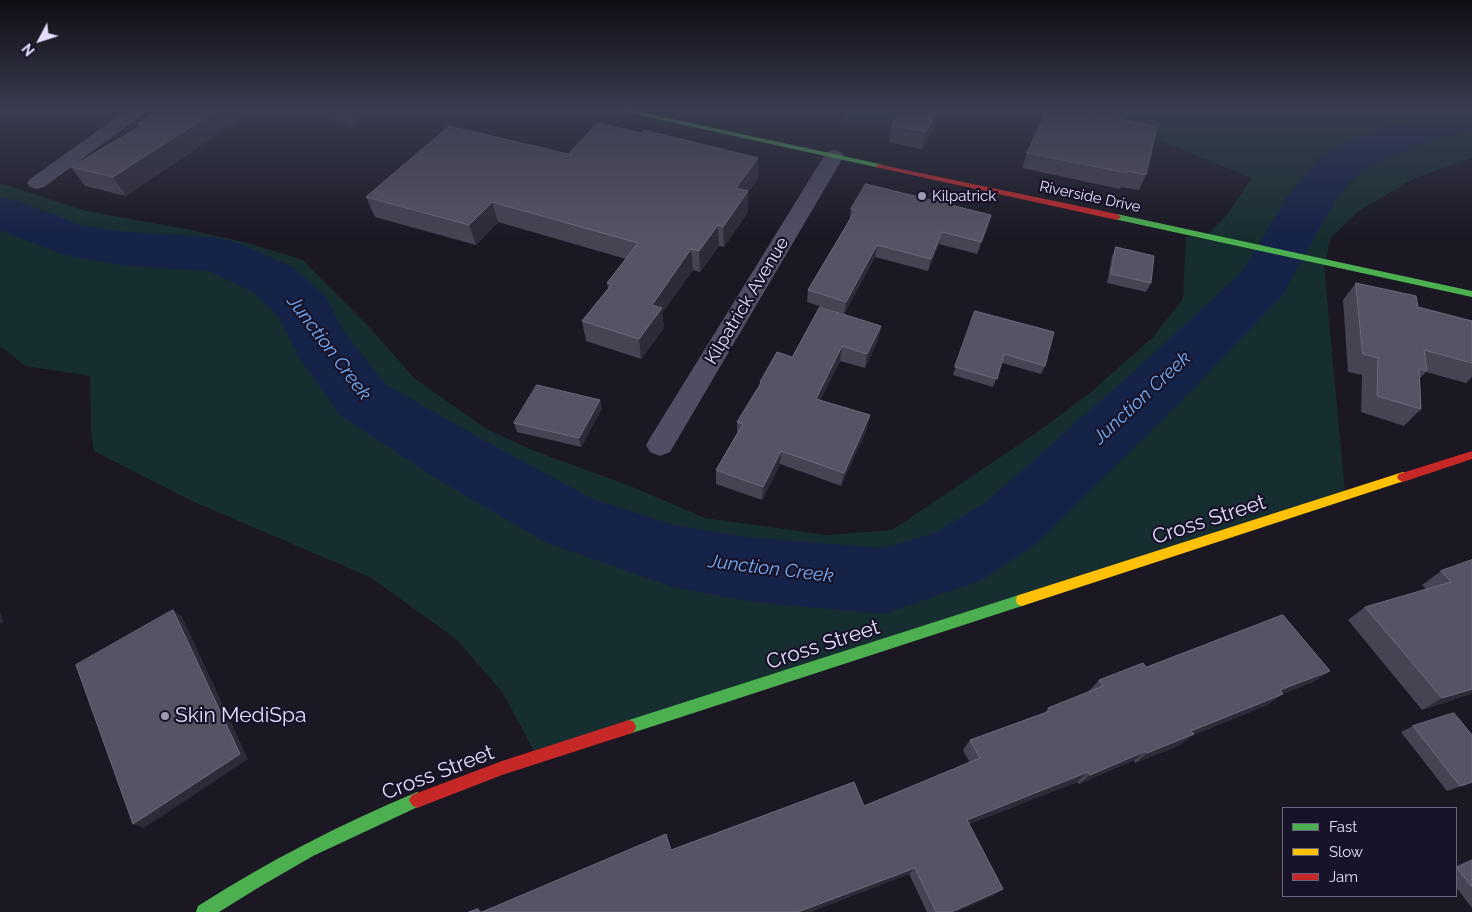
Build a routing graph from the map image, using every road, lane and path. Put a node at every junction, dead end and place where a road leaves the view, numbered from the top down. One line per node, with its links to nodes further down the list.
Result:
1 (82, 152): 4 (street)
2 (813, 152): 3 (street, Riverside Drive)
3 (834, 156): 5 (street, Riverside Drive); 6 (street, Kilpatrick Avenue)
4 (37, 183)
5 (1472, 294)
6 (660, 445)
7 (1472, 455): 8 (street, Cross Street)
8 (204, 912)

